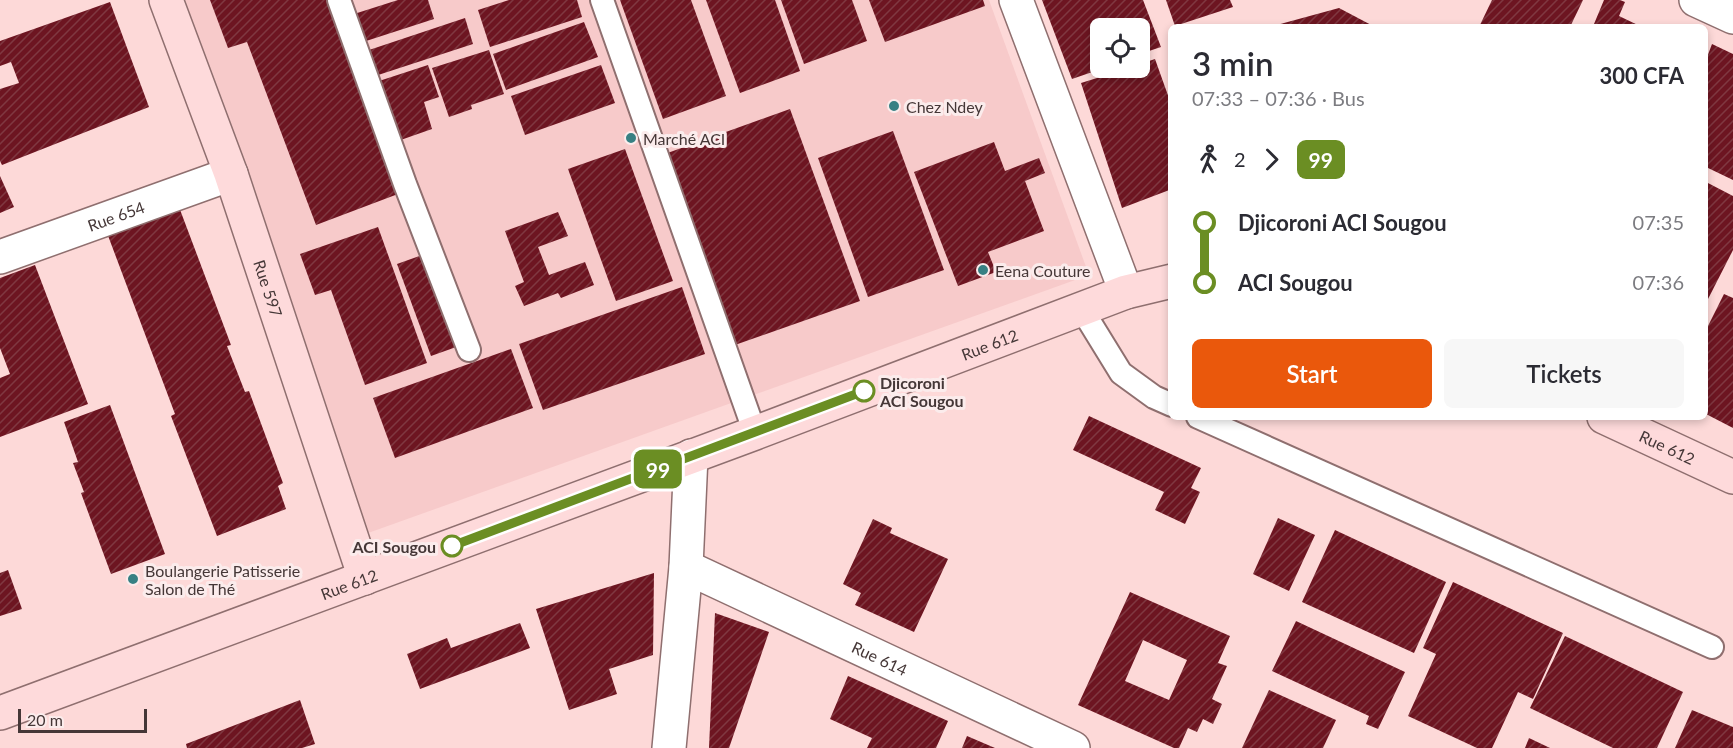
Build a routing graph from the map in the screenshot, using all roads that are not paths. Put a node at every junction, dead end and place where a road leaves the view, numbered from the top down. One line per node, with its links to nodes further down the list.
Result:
1 (166, 0): 7 (street, Rue 597)
2 (339, 0): 12 (lane)
3 (602, 0): 16 (lane)
4 (1016, 0): 10 (street)
5 (1696, 0): 6 (street)
6 (1733, 17)
7 (231, 174): 8 (street, Rue 654); 20 (street, Rue 597)
8 (0, 257)
9 (1168, 282): 10 (street, Rue 612)
10 (1125, 292): 11 (street, Rue 612)
11 (1081, 308): 13 (lane); 16 (street, Rue 612)
12 (469, 350)
13 (1168, 403)
14 (1205, 420): 21 (lane)
15 (1610, 420): 18 (street, Rue 612)
16 (755, 433): 17 (street, Rue 612)
17 (691, 456): 19 (street); 20 (street, Rue 612)
18 (1733, 477)
19 (686, 567): 23 (street); 24 (street, Rue 614)
20 (365, 578): 22 (street, Rue 612)
21 (1712, 647)
22 (0, 713)
23 (669, 748)
24 (1073, 748)

